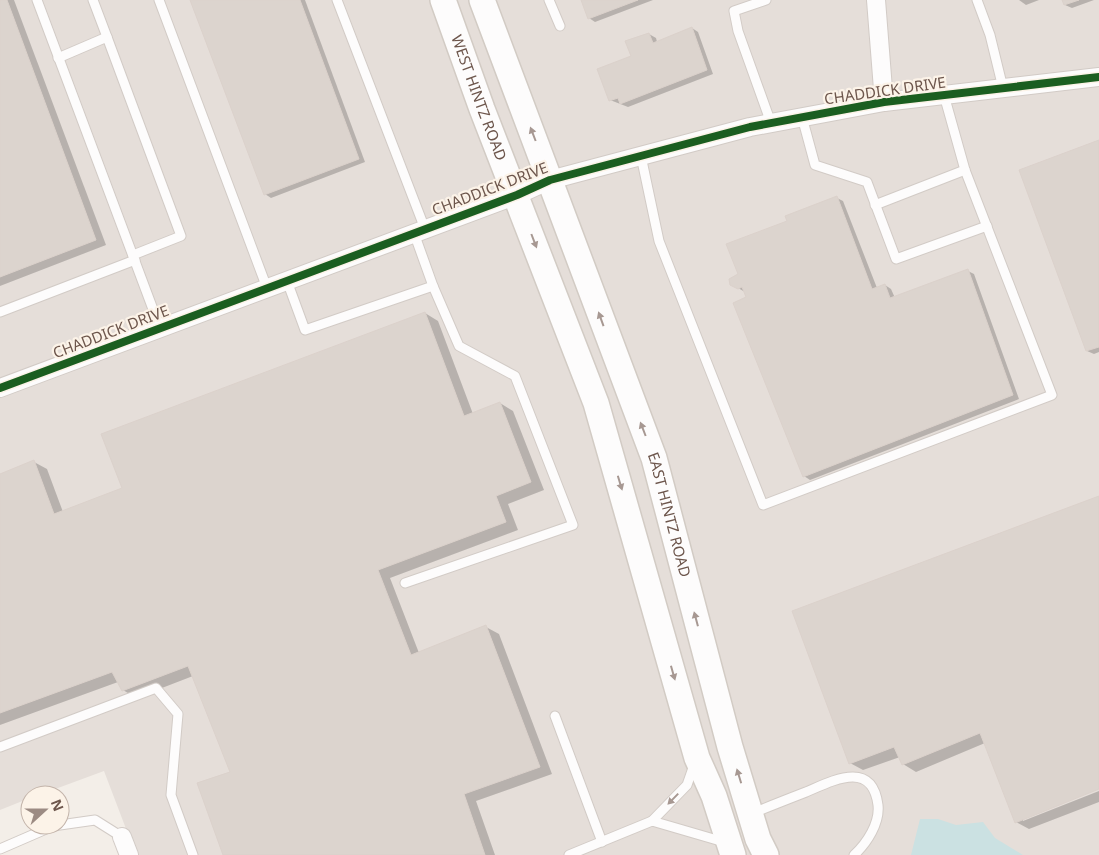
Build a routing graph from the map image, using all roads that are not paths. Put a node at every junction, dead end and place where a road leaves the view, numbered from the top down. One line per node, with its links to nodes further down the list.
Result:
1 (37, 0): 13 (lane)
2 (93, 0): 12 (lane)
3 (159, 0): 30 (lane)
4 (337, 0): 26 (lane)
5 (443, 0): 23 (main road, WEST HINTZ ROAD)
6 (482, 0): 22 (main road, one-way to 6)
7 (550, 0): 11 (lane)
8 (766, 0): 19 (lane)
9 (876, 0): 17 (street)
10 (977, 0): 15 (lane)
11 (560, 26)
12 (107, 37): 13 (lane); 27 (lane)
13 (58, 58): 27 (lane)
14 (1099, 77): 15 (street, CHADDICK DRIVE)
15 (1003, 88): 16 (street, CHADDICK DRIVE)
16 (944, 96): 17 (street, CHADDICK DRIVE); 21 (lane)
17 (884, 102): 18 (street, CHADDICK DRIVE)
18 (802, 117): 19 (street, CHADDICK DRIVE); 24 (lane)
19 (770, 123): 20 (street, CHADDICK DRIVE)
20 (641, 156): 22 (street, CHADDICK DRIVE); 25 (lane)
21 (965, 170): 24 (lane); 25 (lane)
22 (550, 180): 23 (street, CHADDICK DRIVE); 38 (main road, EAST HINTZ ROAD, one-way to 22)
23 (517, 195): 26 (street, CHADDICK DRIVE); 37 (main road, one-way to 37)
24 (875, 205): 25 (lane)
25 (987, 226)
26 (420, 231): 28 (street, CHADDICK DRIVE); 29 (lane)
27 (134, 258): 31 (lane); 32 (lane)
28 (287, 280): 29 (lane); 30 (street, CHADDICK DRIVE)
29 (433, 286): 34 (lane)
30 (267, 288): 32 (street, CHADDICK DRIVE)
31 (0, 312)
32 (160, 328): 33 (street, CHADDICK DRIVE)
33 (0, 388)
34 (404, 584)
35 (555, 716): 41 (lane)
36 (0, 747): 45 (lane)
37 (697, 758): 39 (lane, one-way to 39); 43 (main road)
38 (750, 814): 47 (main road, EAST HINTZ ROAD); 48 (lane)
39 (652, 821): 41 (lane); 43 (lane)
40 (122, 837): 42 (lane); 44 (street)
41 (602, 842): 46 (lane)
42 (0, 849)
43 (731, 849)
44 (129, 855)
45 (193, 855)
46 (569, 855)
47 (766, 855)
48 (854, 855)

